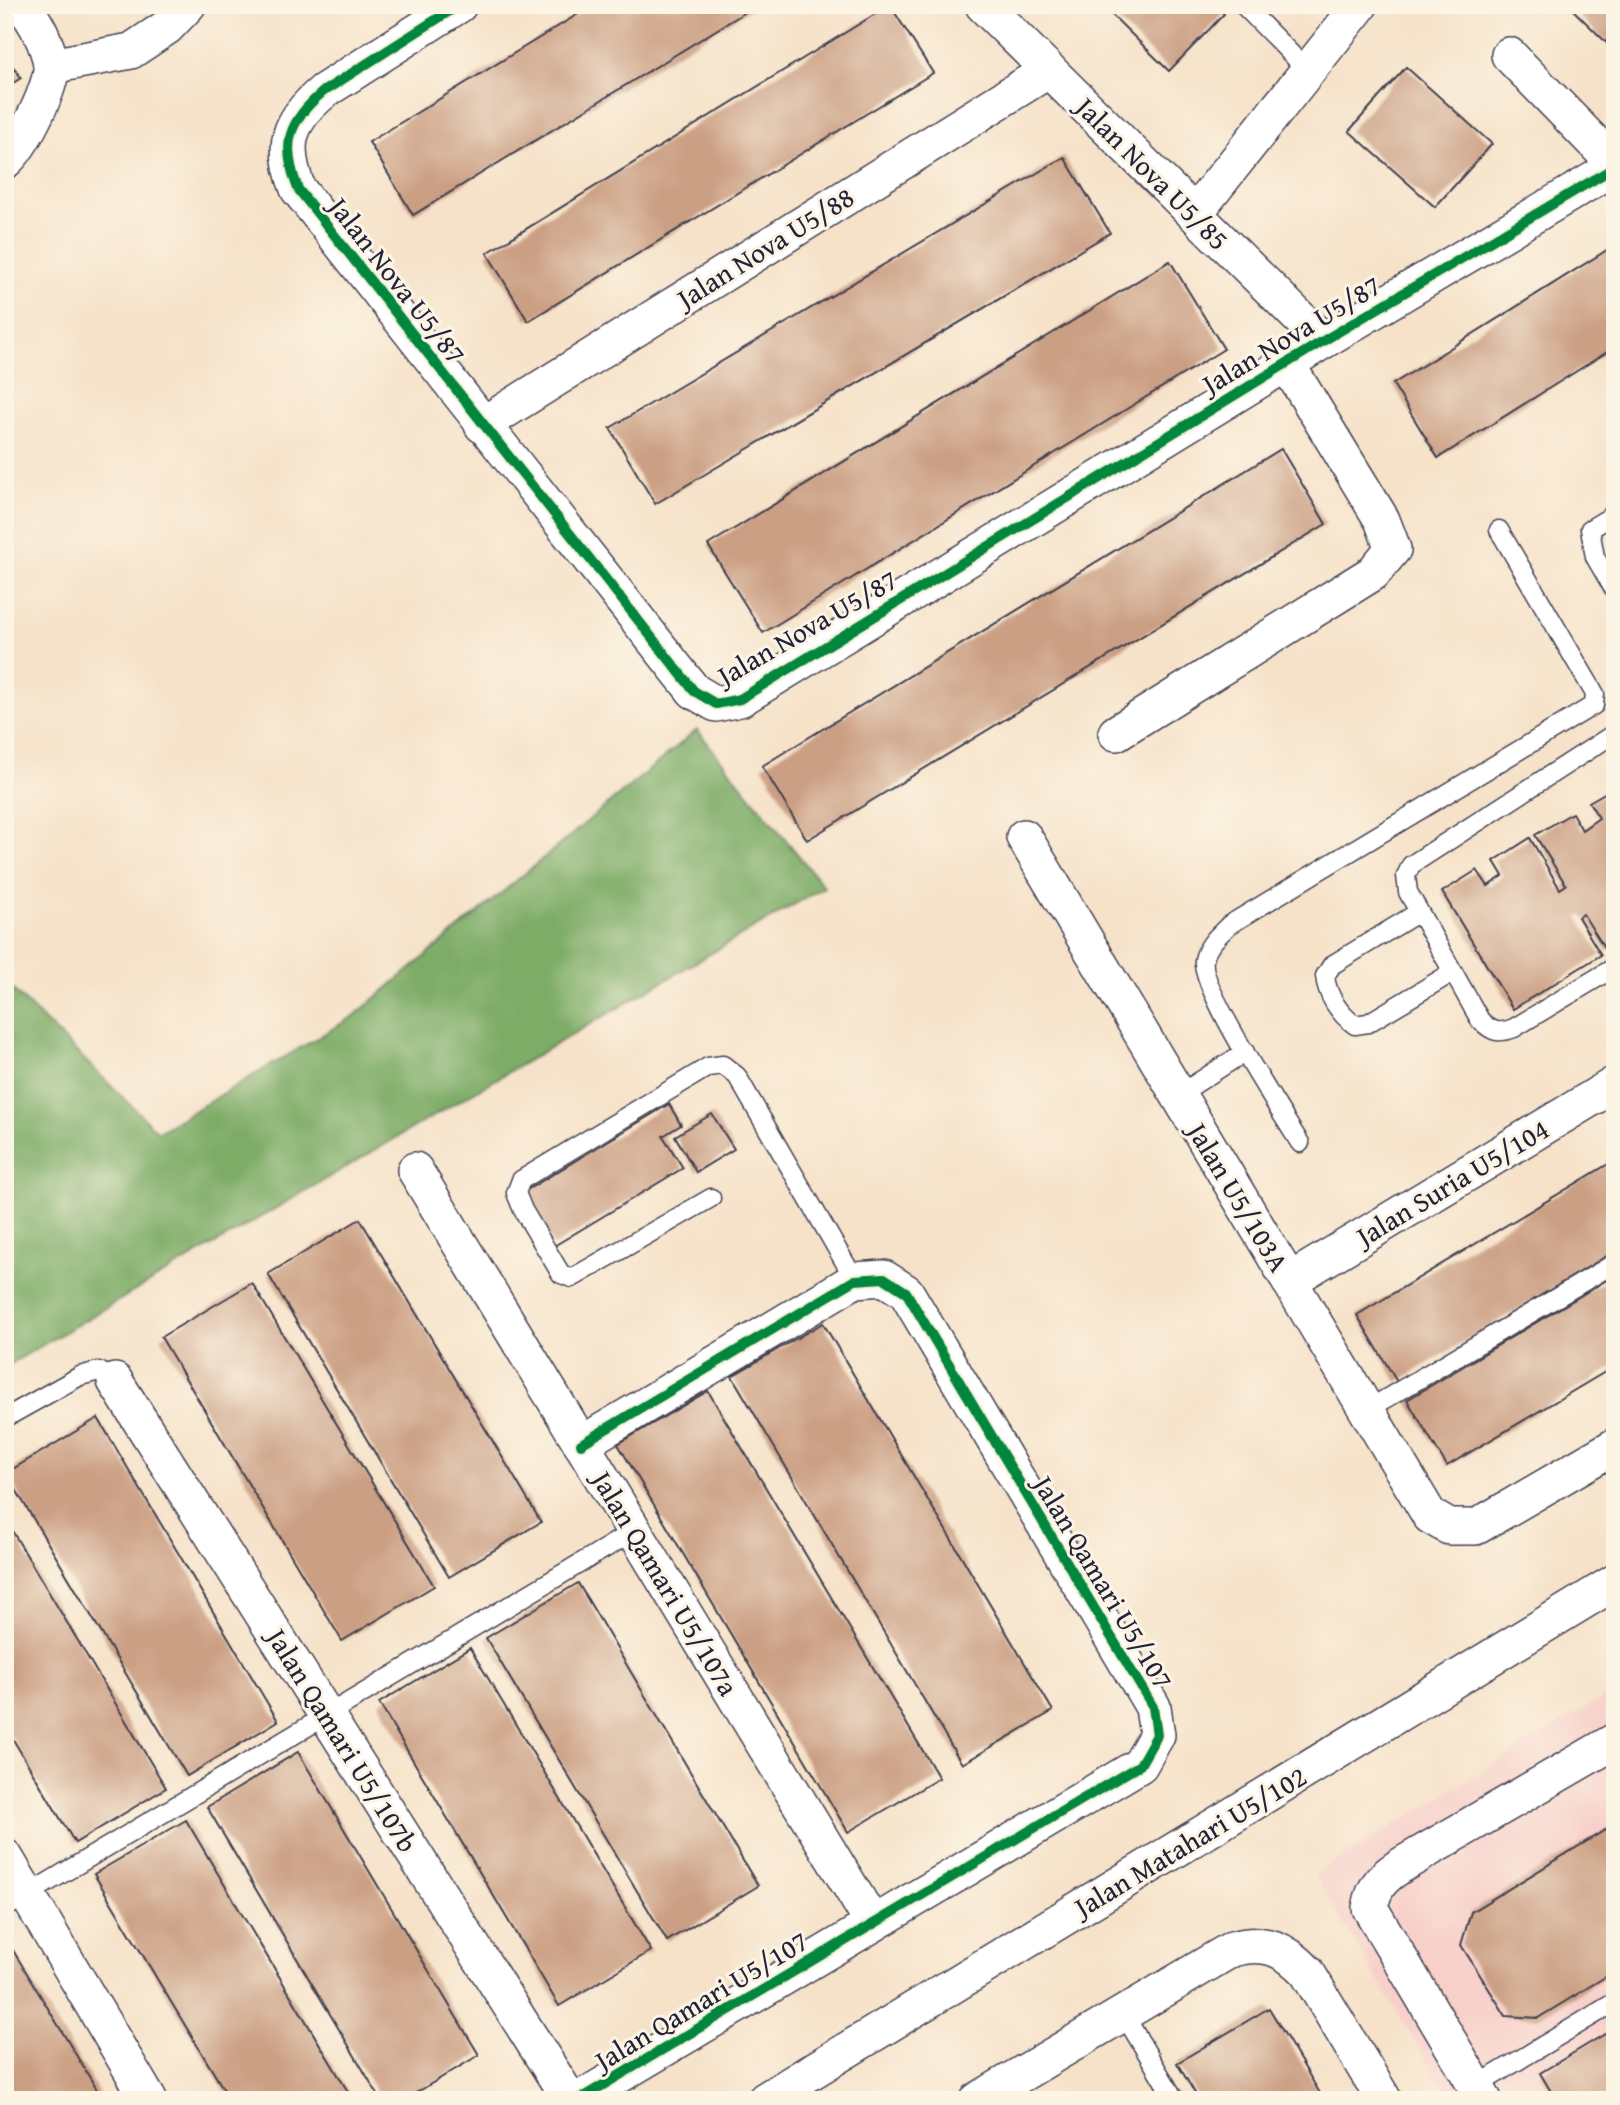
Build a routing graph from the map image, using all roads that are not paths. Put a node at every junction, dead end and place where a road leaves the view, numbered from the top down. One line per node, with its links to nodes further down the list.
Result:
1 (22, 5): 8 (street)
2 (188, 5): 8 (street)
3 (459, 5): 16 (street, Jalan Nova U5/87)
4 (983, 5): 9 (street, Jalan Nova U5/85)
5 (1242, 5): 10 (lane)
6 (1360, 5): 10 (street)
7 (1509, 55): 12 (street)
8 (51, 66): 11 (street)
9 (1049, 70): 13 (street, Jalan Nova U5/85); 16 (street, Jalan Nova U5/88)
10 (1308, 71): 13 (street)
11 (5, 161)
12 (1615, 165): 14 (street, Jalan Nova U5/87)
13 (1195, 213): 14 (street, Jalan Nova U5/85)
14 (1323, 341): 15 (street, Jalan Nova U5/87)
15 (1287, 364): 16 (street, Jalan Nova U5/87); 20 (street)
16 (482, 425)
17 (1615, 513): 19 (lane)
18 (1499, 530): 26 (lane)
19 (1615, 591)
20 (1116, 733)
21 (1615, 733): 23 (lane)
22 (1024, 838): 28 (street, Jalan U5/103A)
23 (1419, 912): 25 (lane); 25 (lane)
24 (1615, 967): 25 (lane)
25 (1453, 972)
26 (1245, 1052): 28 (lane); 29 (lane)
27 (1615, 1084): 34 (street, Jalan Suria U5/104)
28 (1178, 1095): 34 (street, Jalan U5/103A)
29 (1300, 1143)
30 (415, 1170): 38 (street, Jalan Qamari U5/107a)
31 (711, 1198): 33 (lane)
32 (1615, 1263): 36 (lane)
33 (855, 1280): 38 (street); 46 (street, Jalan Qamari U5/107)
34 (1289, 1281): 36 (street, Jalan U5/103A)
35 (115, 1381): 37 (lane); 42 (street, Jalan Qamari U5/107b)
36 (1367, 1410): 39 (street, Jalan U5/103A)
37 (5, 1418)
38 (581, 1444): 40 (street, Jalan Qamari U5/107a)
39 (1615, 1446)
40 (634, 1531): 42 (lane); 46 (street, Jalan Qamari U5/107a)
41 (1615, 1582): 53 (street, Jalan Matahari U5/102)
42 (327, 1716): 45 (lane); 51 (street, Jalan Qamari U5/107b)
43 (1615, 1741): 49 (street)
44 (5, 1857): 45 (street)
45 (17, 1901): 50 (street)
46 (873, 1924): 52 (street, Jalan Qamari U5/107)
47 (1615, 2002): 49 (lane)
48 (1123, 2013): 54 (street); 55 (lane); 56 (street)
49 (1480, 2093)
50 (149, 2100)
51 (570, 2100)
52 (578, 2100)
53 (765, 2100)
54 (978, 2100)
55 (1175, 2100)
56 (1384, 2100)

